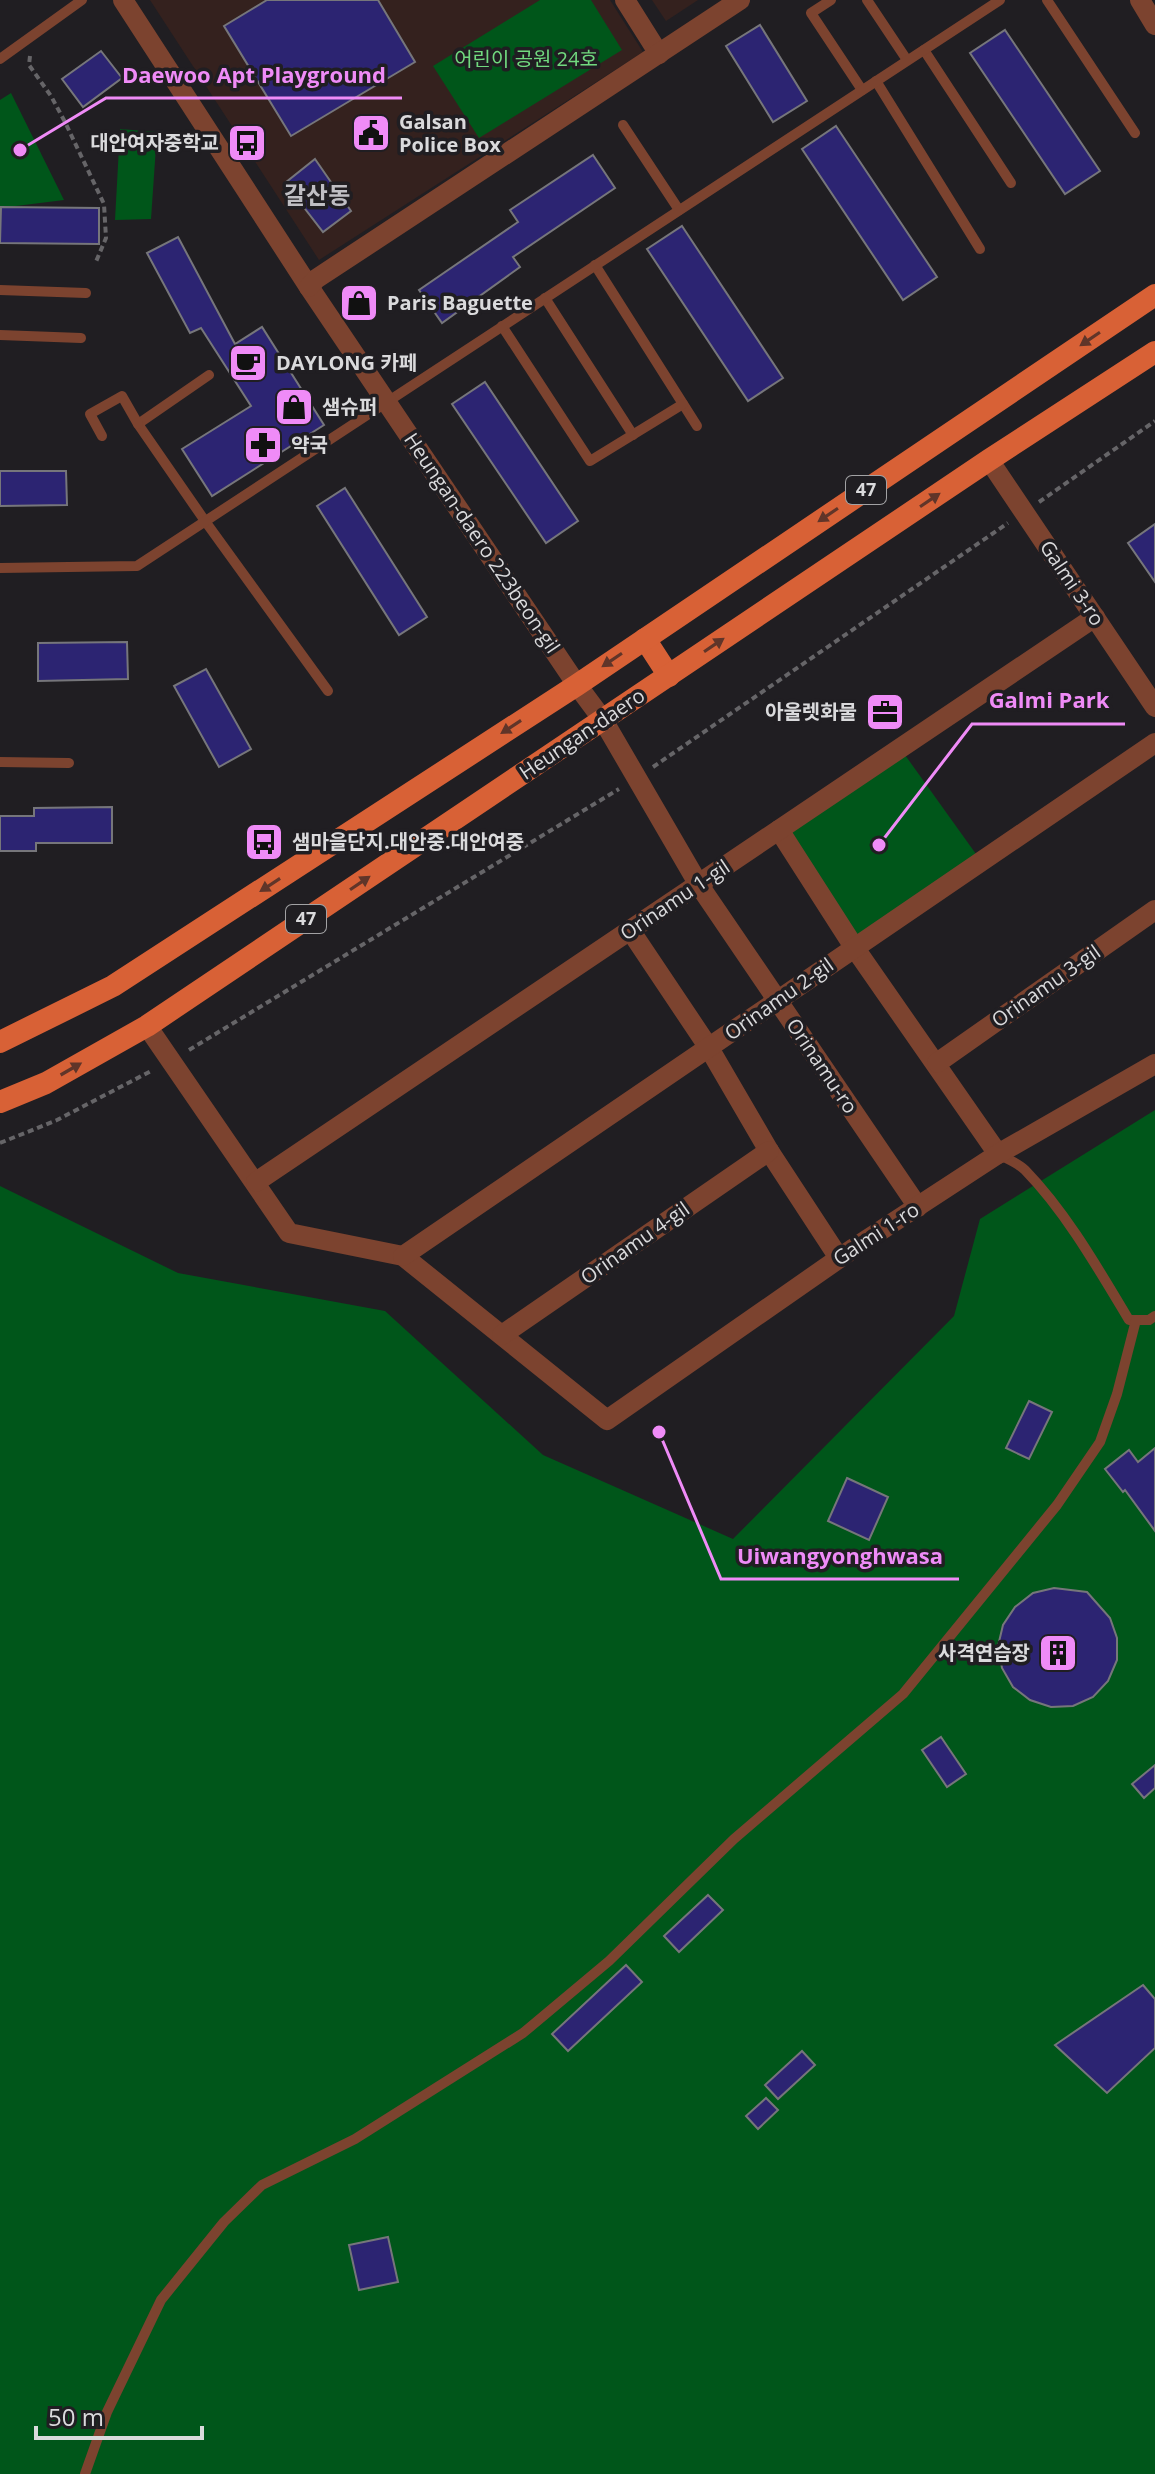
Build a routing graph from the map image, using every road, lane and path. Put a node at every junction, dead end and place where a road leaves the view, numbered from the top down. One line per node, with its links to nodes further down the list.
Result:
1 (82, 0): 11 (lane)
2 (123, 0): 25 (street, Heungan-daero 223beon-gil)
3 (625, 0): 13 (street)
4 (740, 0): 13 (street)
5 (831, 0): 17 (lane)
6 (867, 0): 15 (lane)
7 (1000, 0): 12 (lane)
8 (1047, 0): 19 (lane)
9 (1140, 0): 10 (street)
10 (1155, 25)
11 (32, 36): 14 (lane); 23 (path)
12 (924, 50): 15 (lane); 20 (lane)
13 (659, 54): 25 (street)
14 (0, 59)
15 (907, 60): 16 (lane)
16 (876, 81): 17 (lane); 22 (lane)
17 (862, 90): 21 (lane)
18 (623, 125): 21 (lane)
19 (1135, 133)
20 (1011, 183)
21 (679, 210): 24 (lane)
22 (980, 249)
23 (95, 264)
24 (595, 265): 29 (lane); 36 (lane)
25 (309, 287): 35 (street, Heungan-daero 223beon-gil)
26 (0, 290): 27 (lane)
27 (86, 293)
28 (1155, 295): 47 (main road, 47, one-way to 47)
29 (545, 298): 30 (lane); 40 (lane)
30 (502, 326): 35 (lane); 40 (lane)
31 (0, 335): 32 (lane)
32 (81, 338)
33 (1155, 352): 42 (main road, Heungan-daero / 47)
34 (209, 375): 38 (lane)
35 (388, 403): 44 (lane); 49 (street, Heungan-daero 223beon-gil)
36 (683, 404): 39 (lane); 40 (lane)
37 (1155, 421): 43 (path)
38 (138, 424): 41 (lane); 44 (lane)
39 (697, 426)
40 (633, 435)
41 (102, 436)
42 (989, 460): 43 (street, Galmi 3-ro); 48 (main road, Heungan-daero / 47, one-way to 42)
43 (1024, 512): 46 (street, Galmi 3-ro); 56 (path)
44 (205, 521): 45 (lane); 50 (lane)
45 (0, 568)
46 (1095, 617): 51 (street, Galmi 3-ro); 57 (street, Orinamu 1-gil)
47 (645, 639): 48 (main road); 49 (main road, 47, one-way to 49)
48 (669, 676): 52 (main road, Heungan-daero / 47)
49 (577, 685): 52 (street, Heungan-daero 223beon-gil); 64 (main road, 47, one-way to 64)
50 (328, 691)
51 (1155, 707)
52 (603, 720): 56 (street, Orinamu-ro); 63 (main road, Heungan-daero / 47, one-way to 52)
53 (1155, 743): 61 (street, Orinamu 2-gil)
54 (0, 762): 55 (lane)
55 (69, 763)
56 (637, 778): 58 (street, Orinamu-ro); 66 (path)
57 (779, 830): 58 (street, Orinamu 1-gil); 61 (street)
58 (699, 885): 60 (street, Orinamu 1-gil); 62 (street, Orinamu-ro)
59 (1155, 910): 67 (street, Orinamu 3-gil)
60 (630, 930): 65 (street); 73 (street, Orinamu 1-gil)
61 (854, 947): 62 (street, Orinamu 2-gil); 67 (street)
62 (777, 1000): 65 (street, Orinamu 2-gil); 74 (street, Orinamu-ro)
63 (147, 1026): 66 (street); 69 (main road, Heungan-daero / 47, one-way to 63)
64 (0, 1042)
65 (709, 1048): 71 (street); 75 (street, Orinamu 2-gil)
66 (171, 1061): 70 (path); 73 (street)
67 (937, 1063): 72 (street)
68 (1155, 1064): 72 (street, Galmi 1-ro)
69 (0, 1102)
70 (0, 1143)
71 (769, 1151): 76 (street); 79 (street, Orinamu 4-gil)
72 (998, 1154): 74 (street, Galmi 1-ro); 78 (lane)
73 (256, 1182): 75 (street)
74 (918, 1207): 76 (street, Galmi 1-ro)
75 (403, 1256): 79 (street)
76 (839, 1258): 79 (street, Galmi 1-ro)
77 (1155, 1316): 78 (lane)
78 (1136, 1320): 80 (lane)
79 (502, 1335)
80 (85, 2474)

